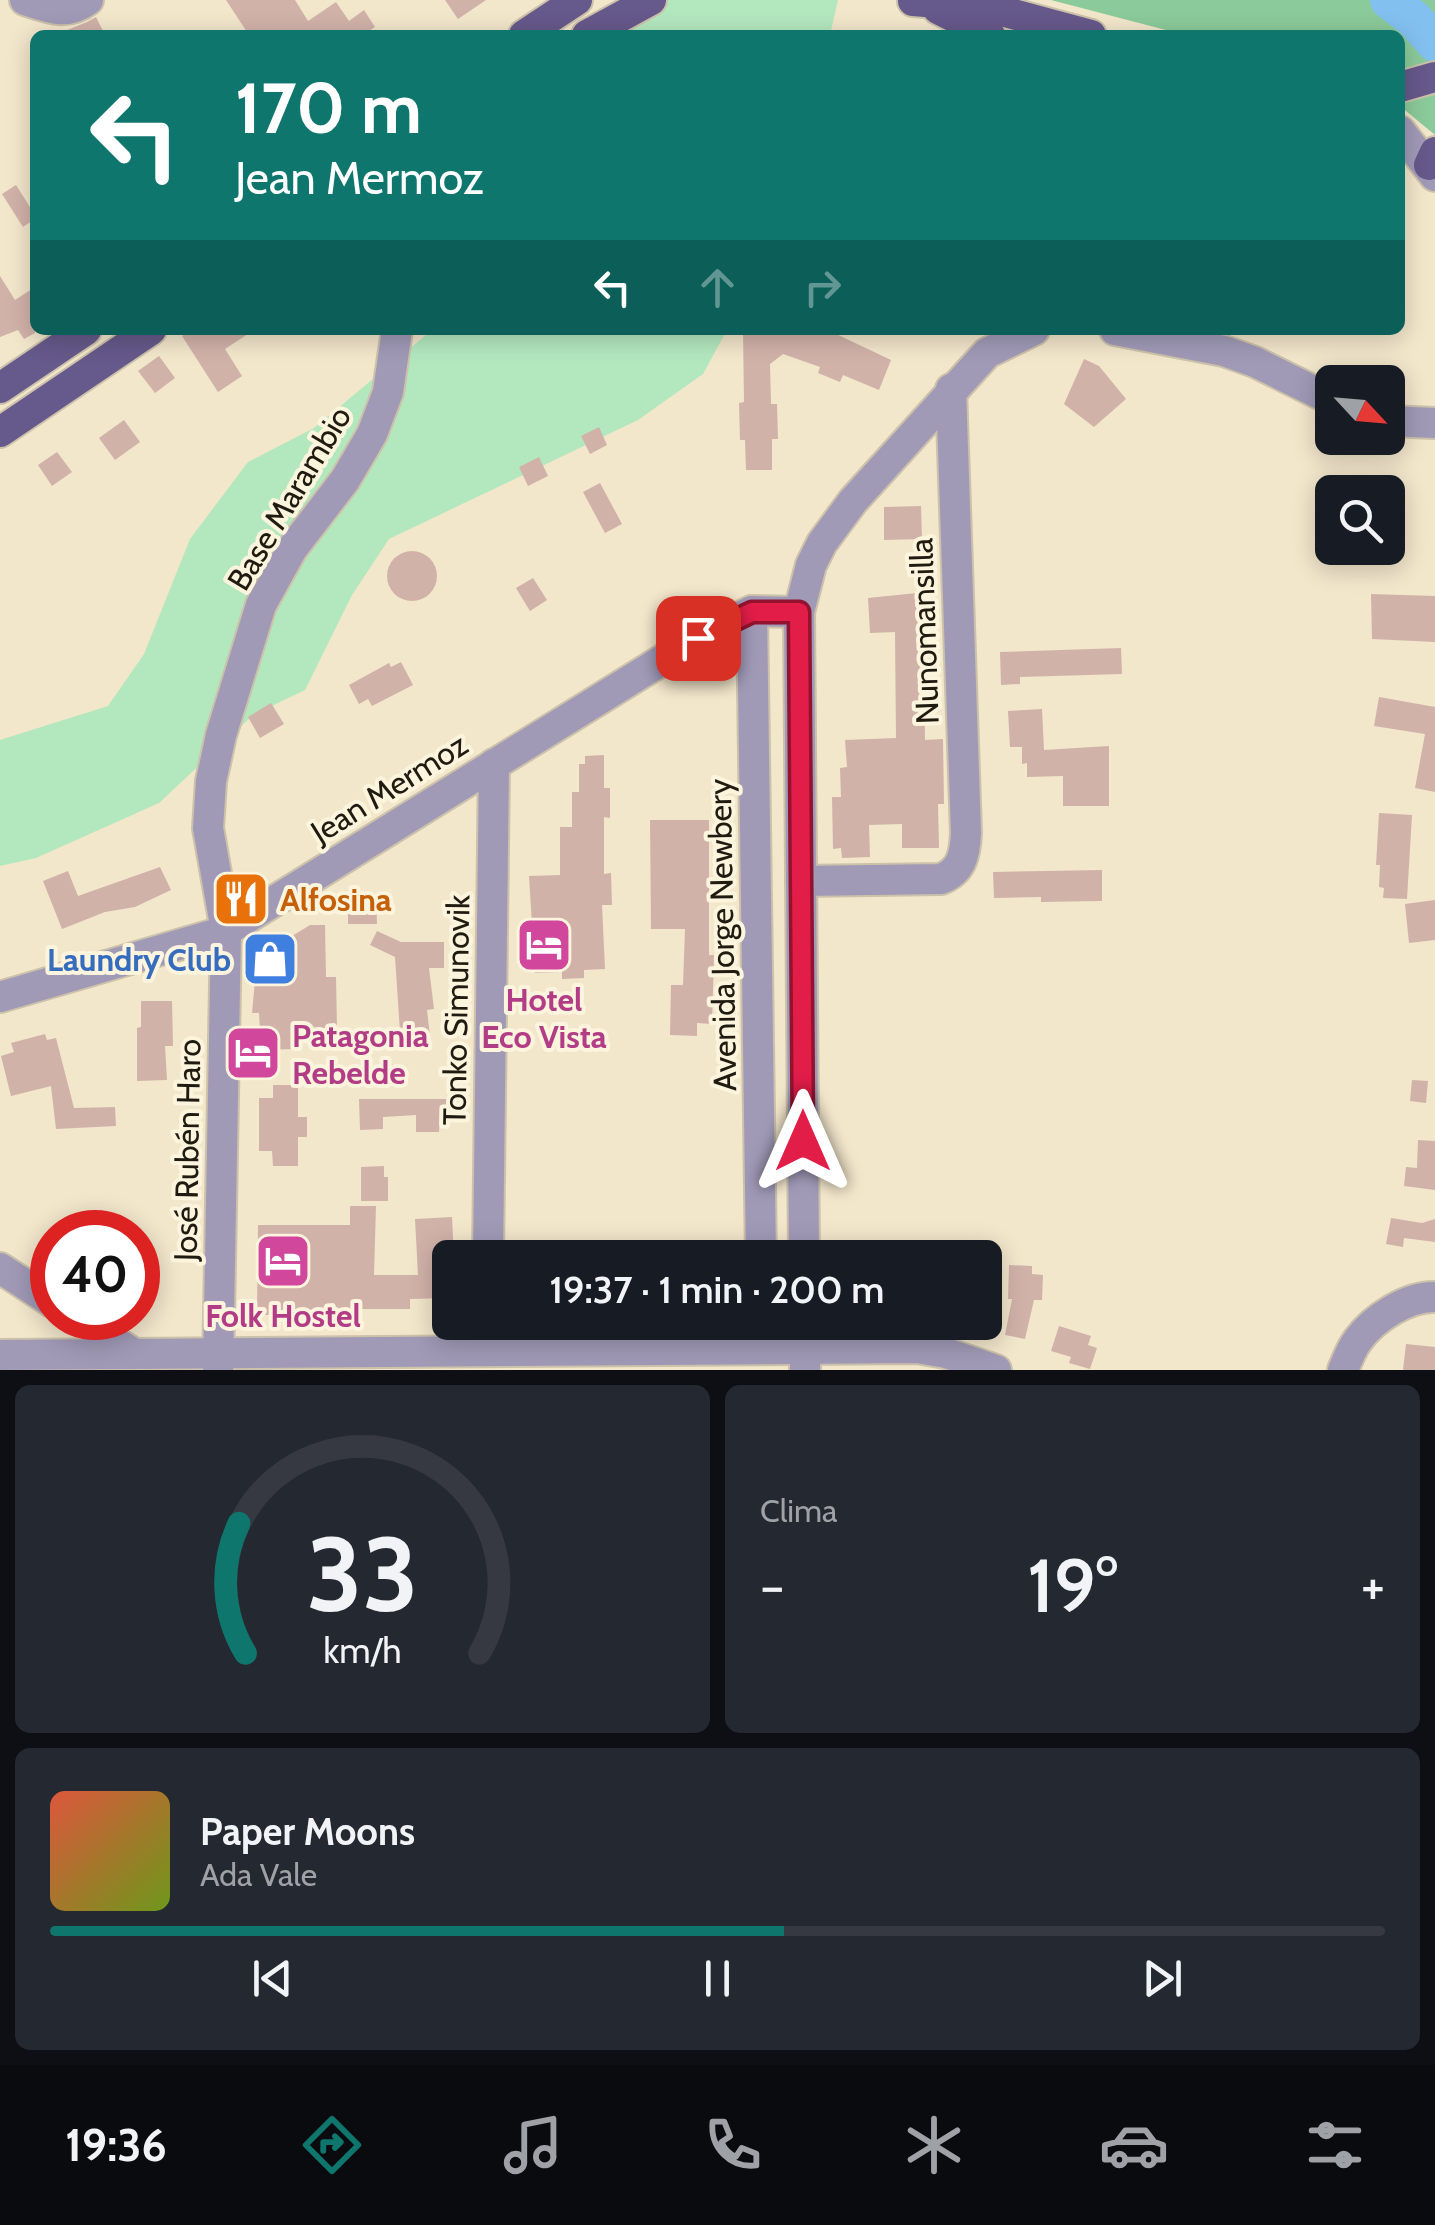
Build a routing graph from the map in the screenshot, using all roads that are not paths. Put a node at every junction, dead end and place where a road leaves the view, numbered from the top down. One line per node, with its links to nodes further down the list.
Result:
1 (25, 0): 2 (street)
2 (88, 0)
3 (577, 0): 6 (main road)
4 (651, 0): 7 (main road)
5 (912, 0): 8 (main road); 9 (main road)
6 (532, 30)
7 (597, 30)
8 (980, 30)
9 (1072, 30)
10 (1435, 76): 11 (main road)
11 (1405, 85)
12 (1405, 137): 13 (street)
13 (1433, 164)
14 (79, 335): 19 (main road)
15 (144, 335): 24 (main road)
16 (395, 335): 29 (street, Base Marambio)
17 (1023, 335): 20 (street)
18 (1140, 335): 21 (street)
19 (0, 388)
20 (951, 389): 26 (street); 28 (street, Nunomansilla)
21 (1315, 392)
22 (1405, 422): 23 (street)
23 (1435, 423)
24 (0, 432)
25 (752, 612): 26 (street, Jean Mermoz); 27 (street, Jean Mermoz); 31 (street, Avenida Jorge Newbery)
26 (799, 612): 28 (street)
27 (494, 764): 29 (street, Jean Mermoz); 33 (street, Tonko Simunovik)
28 (801, 881): 30 (street)
29 (226, 931): 32 (street, Jean Mermoz); 45 (street, José Rubén Haro)
30 (802, 986): 31 (street); 35 (street)
31 (758, 987): 34 (street, Avenida Jorge Newbery)
32 (0, 997)
33 (488, 1240)
34 (761, 1240)
35 (804, 1240)
36 (0, 1268): 37 (street)
37 (30, 1288)
38 (1435, 1297): 47 (street)
39 (112, 1340): 43 (street)
40 (762, 1346): 41 (street); 42 (street)
41 (805, 1346): 46 (street)
42 (486, 1347): 45 (street)
43 (133, 1353): 44 (street); 45 (street)
44 (0, 1354)
45 (219, 1361)
46 (996, 1370)
47 (1343, 1370)

